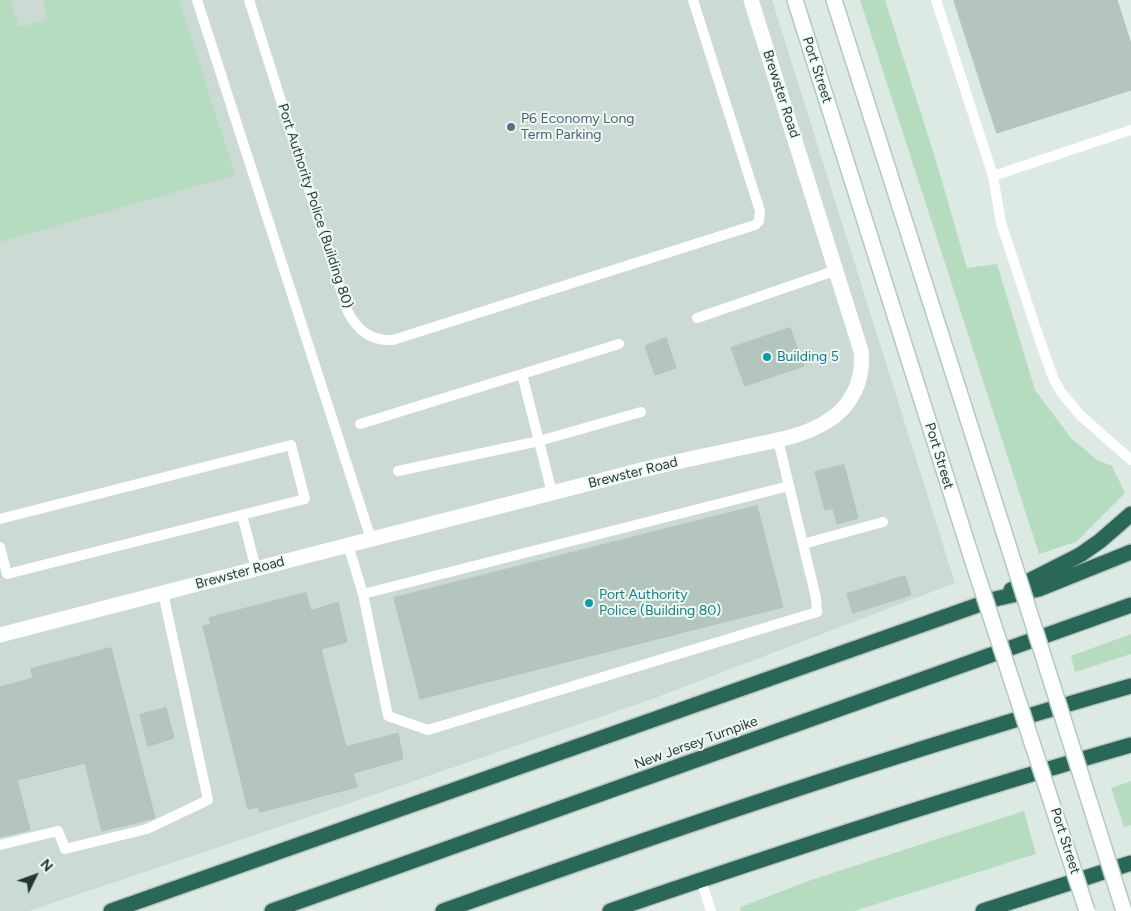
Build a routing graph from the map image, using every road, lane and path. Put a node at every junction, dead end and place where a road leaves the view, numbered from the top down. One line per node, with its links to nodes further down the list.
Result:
1 (197, 0): 26 (lane)
2 (249, 0): 3 (lane, Port Authority Police (Building 80))
3 (693, 0)
4 (751, 0): 10 (main road, Brewster Road)
5 (795, 0): 48 (main road, Port Street, bridge)
6 (834, 0): 49 (main road, bridge)
7 (936, 0): 9 (lane)
8 (1131, 130): 9 (lane)
9 (993, 176): 18 (lane)
10 (837, 270): 11 (lane); 16 (main road, Brewster Road)
11 (697, 318)
12 (619, 344): 13 (lane)
13 (522, 374): 15 (lane); 17 (lane)
14 (641, 412): 17 (lane)
15 (360, 424)
16 (778, 440): 20 (lane); 21 (main road, Brewster Road)
17 (539, 441): 19 (lane); 21 (lane)
18 (1131, 460)
19 (398, 471)
20 (789, 486): 27 (lane); 33 (lane)
21 (552, 493): 26 (main road, Brewster Road)
22 (1131, 514): 34 (highway)
23 (242, 515): 24 (lane); 29 (lane); 31 (lane)
24 (0, 519)
25 (883, 522): 27 (lane)
26 (371, 539): 28 (main road, Brewster Road)
27 (803, 544): 33 (lane)
28 (348, 545): 31 (main road, Brewster Road); 33 (lane)
29 (0, 547)
30 (1131, 552): 34 (highway)
31 (256, 569): 32 (main road, Brewster Road)
32 (162, 593): 36 (main road, Brewster Road); 39 (lane)
33 (363, 594)
34 (995, 599): 42 (highway)
35 (1131, 605): 43 (highway, New Jersey Turnpike)
36 (0, 635)
37 (1131, 686): 44 (highway)
38 (1131, 745): 41 (highway)
39 (0, 845)
40 (1131, 863): 47 (highway)
41 (701, 880): 45 (highway); 46 (lane)
42 (111, 911)
43 (272, 911)
44 (443, 911)
45 (610, 911)
46 (711, 911)
47 (983, 911)
48 (1087, 911)
49 (1124, 911)

